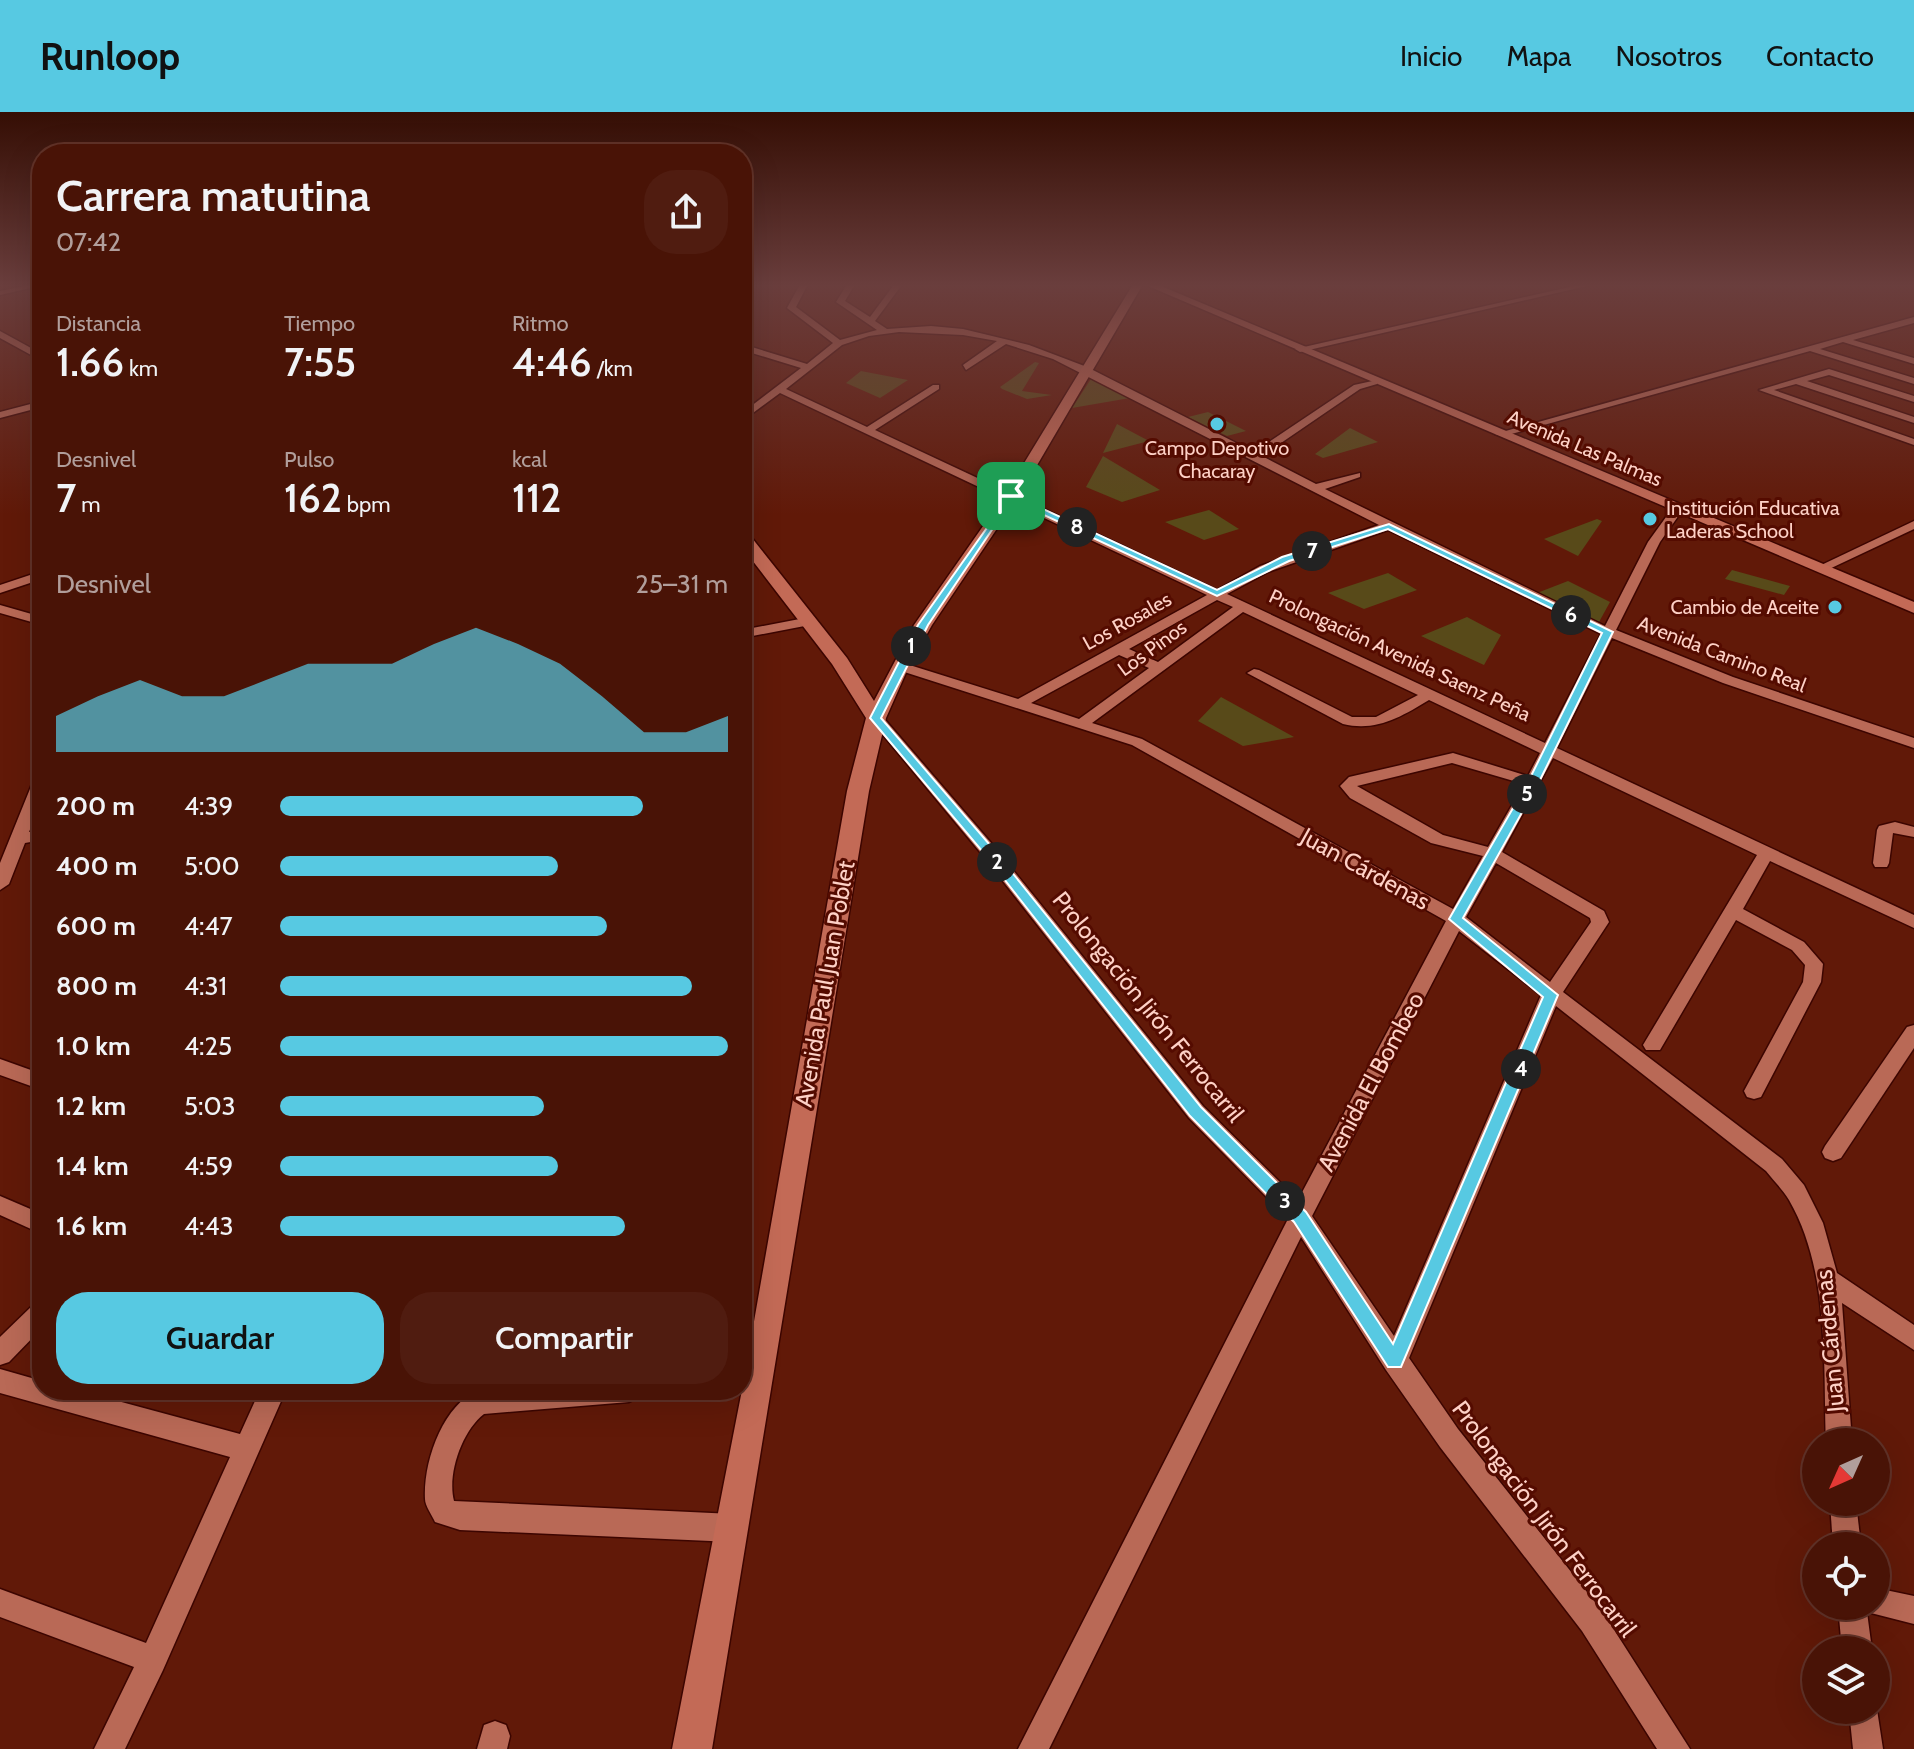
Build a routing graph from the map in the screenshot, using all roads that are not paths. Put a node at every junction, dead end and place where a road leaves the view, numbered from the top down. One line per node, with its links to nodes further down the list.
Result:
1 (793, 362): 9 (street)
2 (814, 362): 9 (street, Avenida Camino Real)
3 (973, 362): 10 (street)
4 (1068, 362): 11 (street, Avenida Camino Real)
5 (1088, 362): 11 (street, Avenida Paul Juan Poblet)
6 (1330, 362): 14 (street, Avenida Las Palmas)
7 (1763, 362): 23 (street)
8 (1855, 362): 13 (street)
9 (808, 367): 16 (street, Avenida Camino Real)
10 (966, 367)
11 (1084, 369): 25 (street, Avenida Camino Real); 28 (street, Avenida Paul Juan Poblet)
12 (1797, 381): 17 (street); 21 (street); 24 (street)
13 (1914, 381)
14 (1374, 382): 23 (street, Avenida Las Palmas); 25 (street)
15 (936, 387): 22 (street)
16 (779, 389): 19 (street, Avenida Camino Real); 22 (street, Prolongación Avenida Saenz Peña)
17 (1914, 399)
18 (32, 407): 20 (street)
19 (752, 410)
20 (0, 415)
21 (1914, 420)
22 (869, 430): 28 (street, Prolongación Avenida Saenz Peña)
23 (1500, 434): 29 (street, Avenida Las Palmas)
24 (1914, 442)
25 (1254, 457): 27 (street, Avenida Camino Real)
26 (1356, 475): 27 (street)
27 (1315, 488): 31 (street, Avenida Camino Real)
28 (1011, 496): 36 (street, Prolongación Avenida Saenz Peña); 45 (street, Avenida Paul Juan Poblet)
29 (1678, 508): 33 (street, Avenida Las Palmas); 43 (street, Avenida El Bombeo)
30 (1914, 525): 33 (street)
31 (1389, 526): 36 (street, Los Rosales); 43 (street, Avenida Camino Real)
32 (752, 548): 41 (street, Prolongación Jirón Ferrocarril)
33 (1821, 568): 38 (street, Avenida Las Palmas)
34 (32, 578): 35 (street)
35 (0, 589)
36 (1217, 593): 37 (street, Prolongación Avenida Saenz Peña); 44 (street, Los Rosales)
37 (1243, 606): 46 (street, Los Pinos); 50 (street, Prolongación Avenida Saenz Peña)
38 (1914, 608)
39 (0, 609): 40 (street)
40 (32, 618)
41 (810, 621): 42 (street); 48 (street, Prolongación Jirón Ferrocarril)
42 (752, 632)
43 (1608, 632): 54 (street, Avenida Camino Real); 55 (street, Avenida El Bombeo)
44 (1117, 649): 46 (street); 51 (street, Los Rosales)
45 (900, 666): 49 (street, Avenida Paul Juan Poblet); 51 (street, Juan Cárdenas)
46 (1159, 667): 53 (street, Los Pinos)
47 (1254, 673): 50 (street)
48 (858, 690): 49 (street); 52 (street, Prolongación Jirón Ferrocarril)
49 (889, 690): 52 (street, Avenida Paul Juan Poblet)
50 (1429, 694): 55 (street, Prolongación Avenida Saenz Peña)
51 (1021, 703): 53 (street, Juan Cárdenas)
52 (876, 718): 76 (street, Prolongación Jirón Ferrocarril); 83 (street, Avenida Paul Juan Poblet)
53 (1084, 722): 66 (street, Juan Cárdenas)
54 (1914, 743)
55 (1550, 750): 56 (street, Avenida El Bombeo); 61 (street, Prolongación Avenida Saenz Peña)
56 (1533, 782): 62 (street, Avenida El Bombeo); 62 (street)
57 (32, 806): 60 (street)
58 (1914, 832): 63 (street)
59 (32, 836): 60 (street)
60 (20, 838): 64 (street)
61 (1767, 853): 65 (street); 67 (street, Prolongación Avenida Saenz Peña)
62 (1494, 854): 66 (street, Avenida El Bombeo); 68 (street)
63 (1881, 863)
64 (0, 884)
65 (1731, 910): 70 (street); 73 (street)
66 (1456, 919): 68 (street, Juan Cárdenas); 76 (street, Avenida El Bombeo)
67 (1914, 922)
68 (1551, 995): 78 (street, Juan Cárdenas); 82 (street)
69 (1914, 1032): 74 (street)
70 (1653, 1045)
71 (0, 1067): 72 (street)
72 (32, 1078)
73 (1754, 1091)
74 (1833, 1152)
75 (0, 1205): 77 (street)
76 (1300, 1217): 82 (street, Prolongación Jirón Ferrocarril); 100 (street, Avenida El Bombeo)
77 (32, 1219)
78 (1827, 1279): 80 (street); 90 (street, Juan Cárdenas)
79 (32, 1321): 81 (street)
80 (1914, 1339)
81 (3, 1346)
82 (1395, 1362): 101 (street, Prolongación Jirón Ferrocarril)
83 (752, 1376)
84 (0, 1381): 85 (street)
85 (32, 1390)
86 (69, 1400): 91 (street)
87 (269, 1400): 91 (street)
88 (504, 1400): 92 (street)
89 (749, 1400): 92 (street, Avenida Paul Juan Poblet)
90 (1838, 1428)
91 (247, 1449): 96 (street)
92 (733, 1528): 99 (street, Avenida Paul Juan Poblet)
93 (0, 1603): 96 (street)
94 (1890, 1605): 95 (street)
95 (1914, 1610)
96 (153, 1660): 98 (street)
97 (1865, 1724): 102 (street)
98 (109, 1749)
99 (692, 1749)
100 (1033, 1749)
101 (1675, 1749)
102 (1868, 1749)

